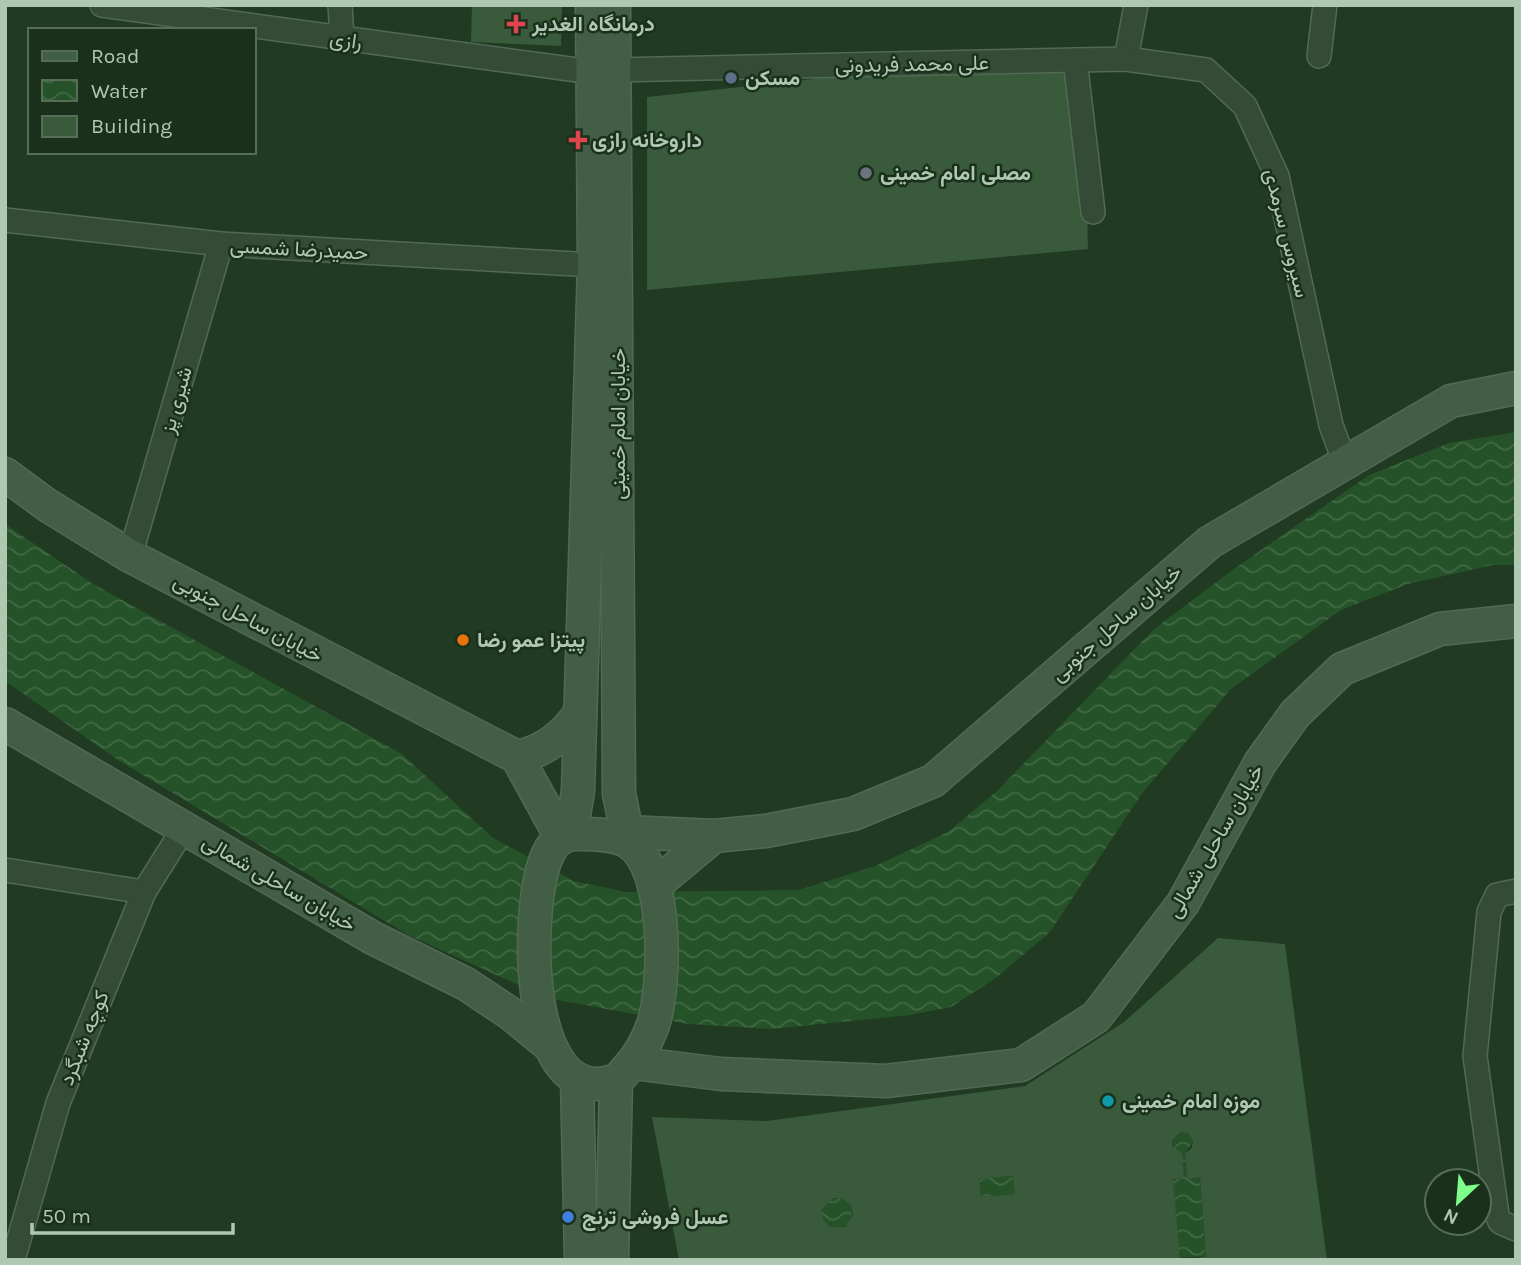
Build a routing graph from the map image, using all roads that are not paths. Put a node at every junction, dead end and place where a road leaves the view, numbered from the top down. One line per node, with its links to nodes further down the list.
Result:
1 (102, 5): 7 (street, رازی)
2 (341, 5): 7 (street)
3 (592, 5): 11 (main road, خیابان امام خمینی)
4 (614, 5): 11 (main road, خیابان امام خمینی)
5 (1136, 5): 9 (street)
6 (1325, 5): 8 (street)
7 (342, 39): 11 (street, رازی)
8 (1319, 56)
9 (1126, 59): 10 (street, علی محمد فریدونی); 17 (street, سیروس سرمدی)
10 (1075, 60): 11 (street, علی محمد فریدونی); 12 (street)
11 (602, 71): 15 (main road, خیابان امام خمینی); 26 (main road, خیابان امام خمینی)
12 (1093, 212)
13 (5, 220): 14 (street, حمیدرضا شمسی)
14 (221, 244): 15 (street, حمیدرضا شمسی); 19 (street, شیری پز)
15 (594, 265): 21 (main road, خیابان امام خمینی)
16 (1516, 388): 17 (main road, خیابان ساحل جنوبی)
17 (1345, 463): 25 (main road, خیابان ساحل جنوبی)
18 (5, 474): 19 (main road, خیابان ساحل جنوبی)
19 (130, 555): 23 (main road, خیابان ساحل جنوبی)
20 (1516, 621): 33 (main road, خیابان ساحلی شمالی)
21 (580, 713): 23 (main road); 27 (main road, خیابان امام خمینی)
22 (5, 724): 24 (main road, خیابان ساحلی شمالی)
23 (508, 753): 27 (main road)
24 (184, 828): 30 (street, کوچه شبگرد); 32 (main road, خیابان ساحلی شمالی)
25 (714, 836): 26 (main road, خیابان ساحل جنوبی); 29 (main road)
26 (628, 837): 27 (main road, خیابان ساحل جنوبی); 29 (main road)
27 (556, 847): 32 (main road, خیابان امام خمینی)
28 (5, 870): 30 (street)
29 (654, 888): 33 (main road)
30 (144, 891): 36 (street, کوچه شبگرد)
31 (1516, 891): 35 (street)
32 (546, 1035): 34 (main road)
33 (632, 1061): 34 (main road, خیابان ساحلی شمالی); 38 (main road)
34 (577, 1079): 37 (main road)
35 (1516, 1229)
36 (13, 1260)
37 (581, 1260)
38 (612, 1260)

